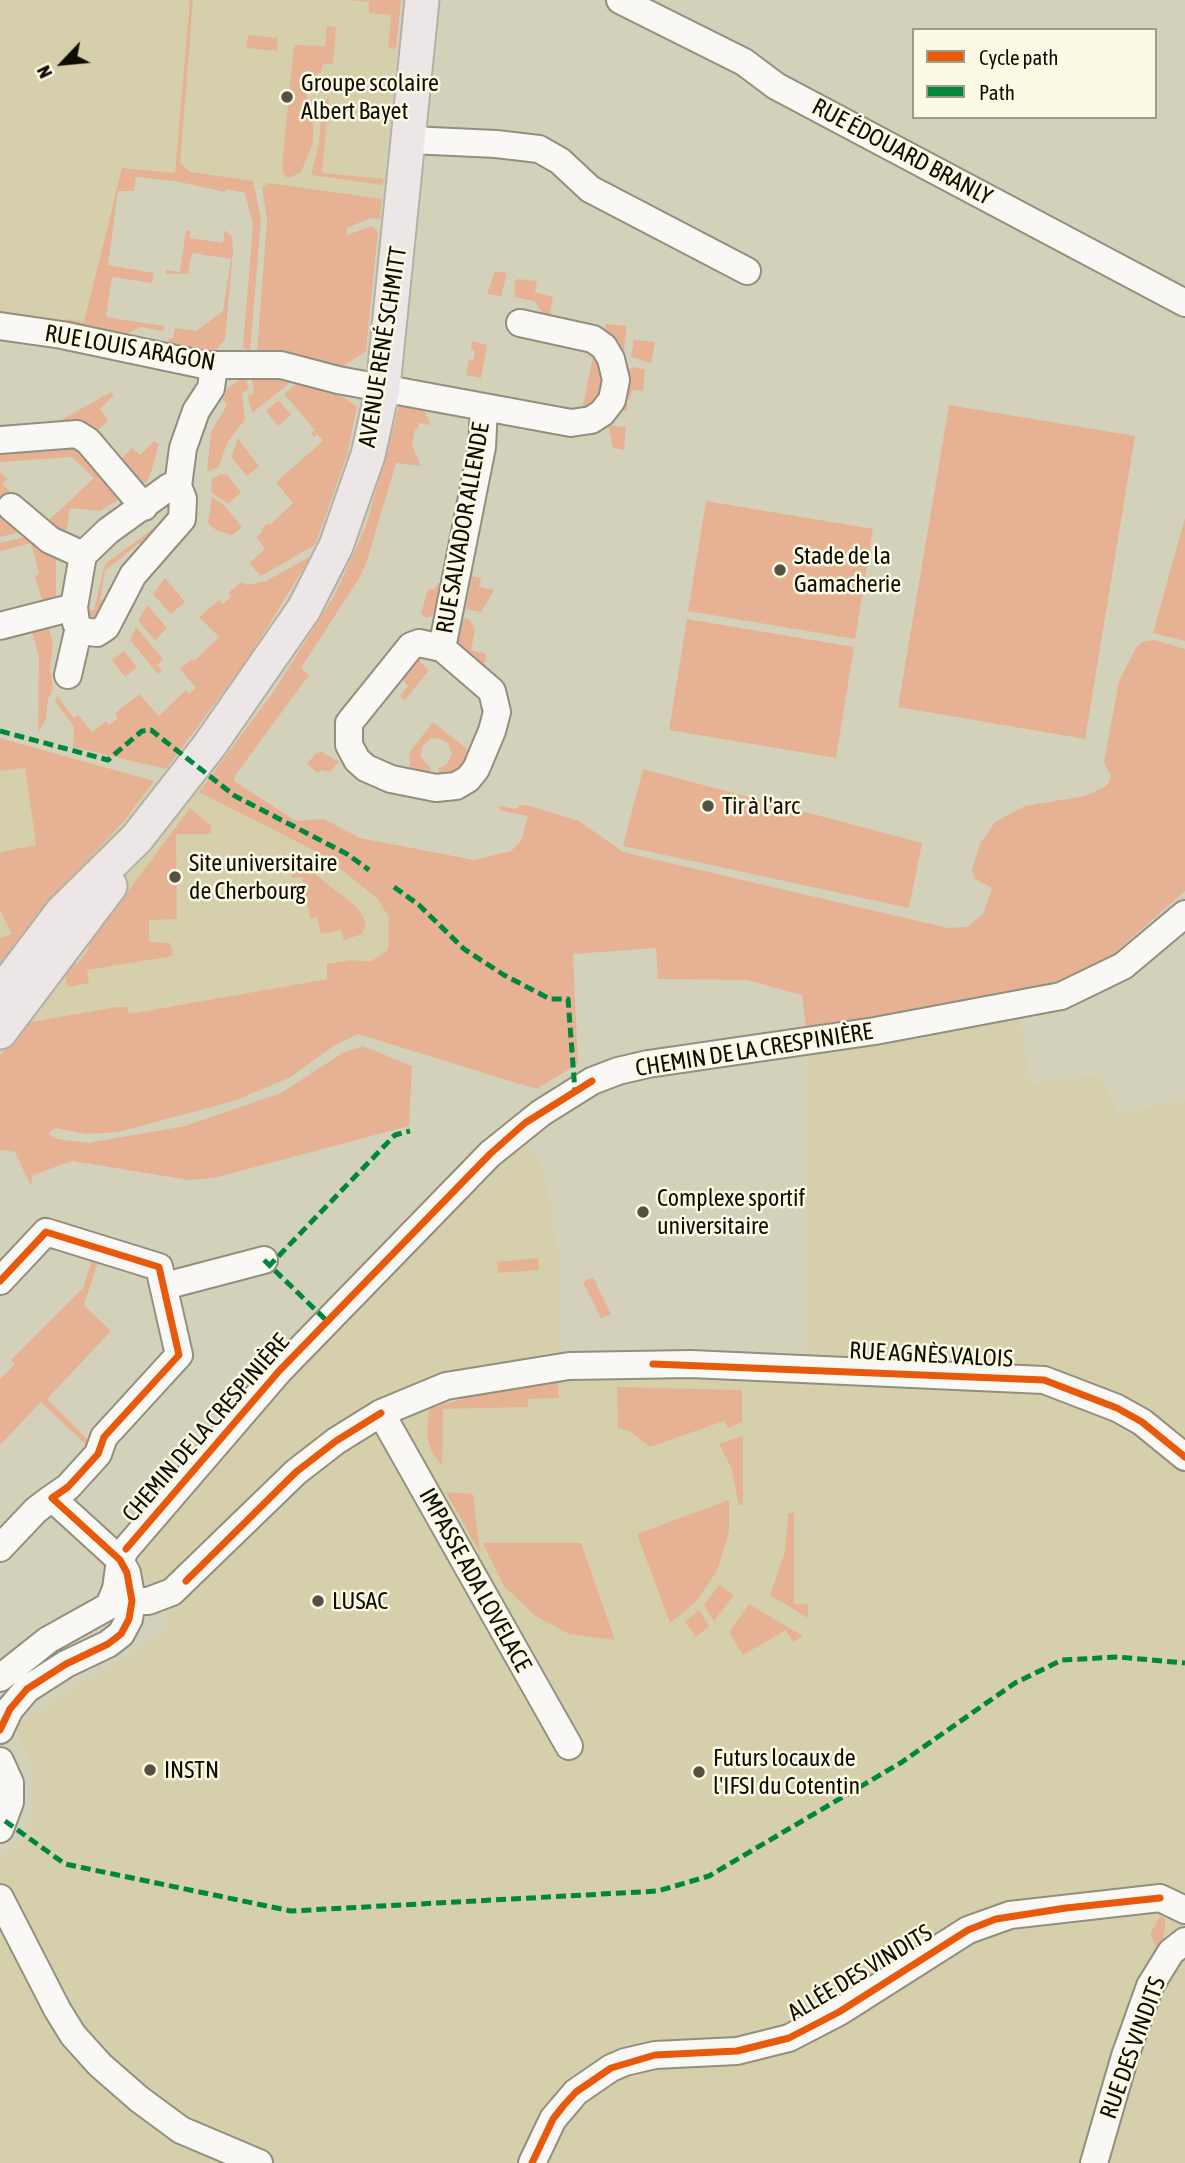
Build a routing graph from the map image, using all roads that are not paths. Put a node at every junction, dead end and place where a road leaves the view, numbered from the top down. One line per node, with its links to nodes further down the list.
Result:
1 (422, 0): 3 (main road, AVENUE RENÉ SCHMITT)
2 (620, 0): 5 (street, RUE ÉDOUARD BRANLY)
3 (410, 140): 4 (street); 9 (main road, AVENUE RENÉ SCHMITT)
4 (747, 271)
5 (1185, 303)
6 (520, 323): 10 (street, RUE LOUIS ARAGON)
7 (0, 326): 8 (street, RUE LOUIS ARAGON)
8 (214, 366): 9 (street, RUE LOUIS ARAGON); 12 (street)
9 (383, 387): 10 (street, RUE LOUIS ARAGON); 21 (main road, AVENUE RENÉ SCHMITT)
10 (484, 408): 18 (street, RUE SALVADOR ALLENDE)
11 (0, 440): 14 (street)
12 (178, 486): 14 (street); 16 (street)
13 (11, 506): 15 (street)
14 (144, 507): 15 (street)
15 (83, 555): 16 (street)
16 (76, 617): 17 (street); 19 (street)
17 (0, 626)
18 (442, 648): 18 (street, RUE SALVADOR ALLENDE)
19 (68, 675)
20 (1185, 914): 29 (street, CHEMIN DE LA CRESPINIÈRE)
21 (2, 1018)
22 (264, 1260): 24 (street)
23 (0, 1281): 24 (street)
24 (165, 1286): 27 (street)
25 (381, 1413): 26 (street, RUE AGNÈS VALOIS); 30 (street, RUE AGNÈS VALOIS); 33 (street, IMPASSE ADA LOVELACE)
26 (1185, 1457)
27 (52, 1499): 28 (street); 29 (street)
28 (0, 1548)
29 (120, 1560): 30 (street)
30 (122, 1601): 31 (street); 32 (street)
31 (0, 1678)
32 (0, 1730)
33 (569, 1746)
34 (0, 1760): 35 (street)
35 (0, 1829)
36 (0, 1898): 39 (street)
37 (1185, 1910): 40 (street, ALLÉE DES VINDITS)
38 (1185, 1941): 41 (street, RUE DES VINDITS)
39 (259, 2163)
40 (532, 2163)
41 (1094, 2163)

